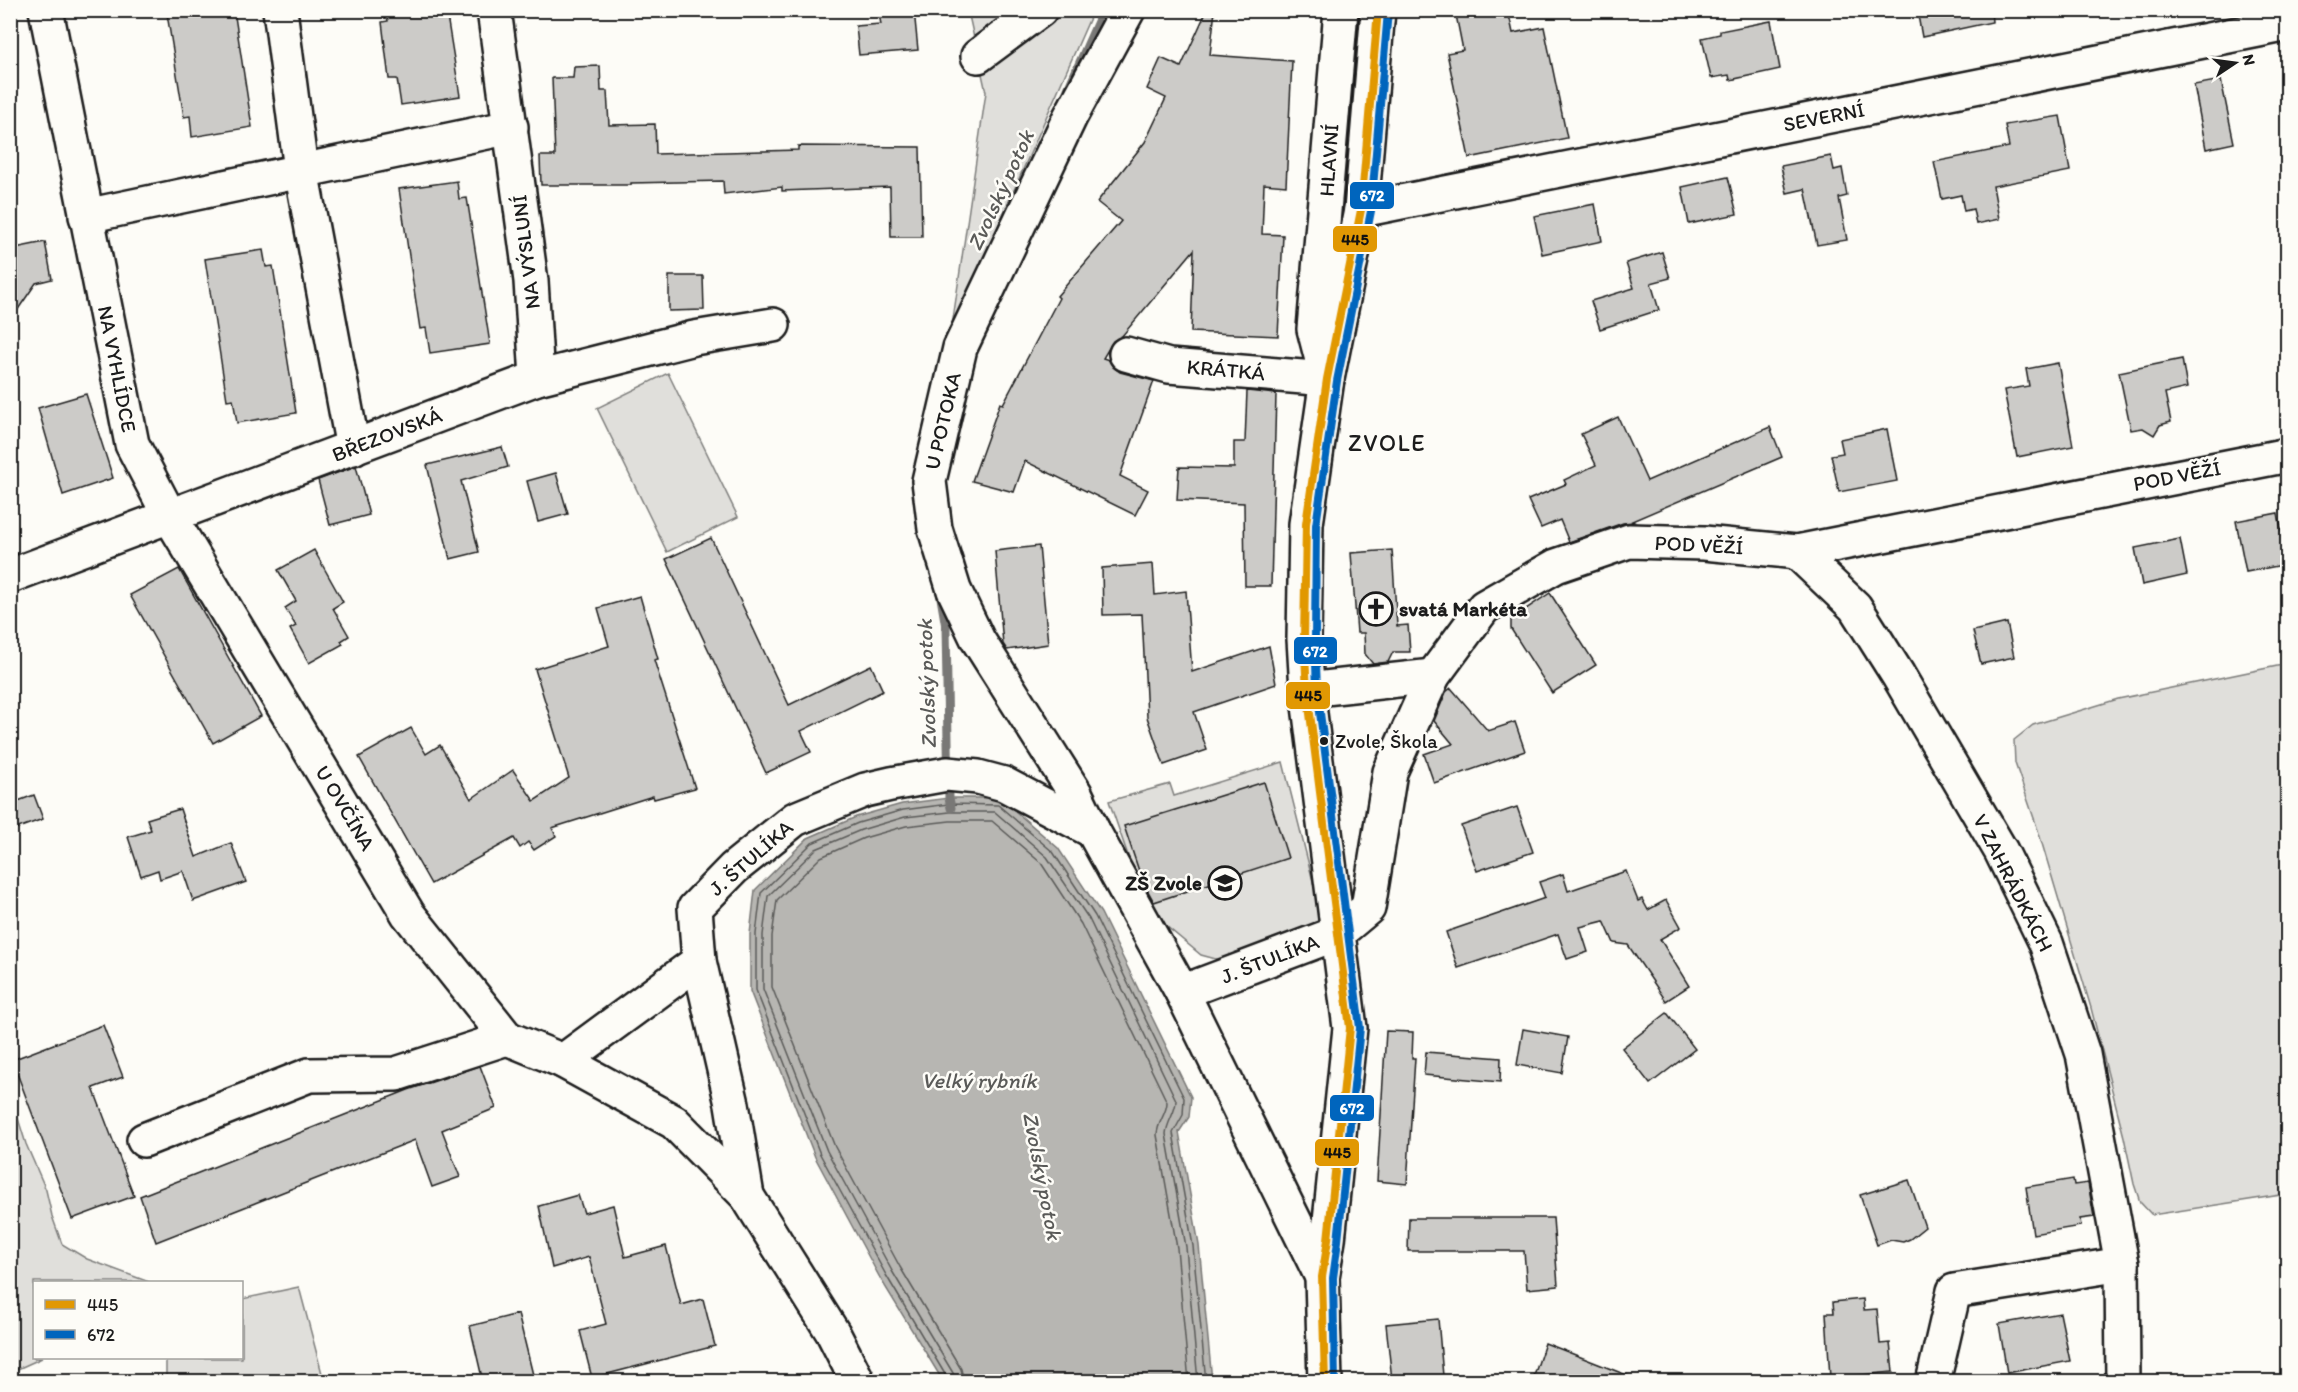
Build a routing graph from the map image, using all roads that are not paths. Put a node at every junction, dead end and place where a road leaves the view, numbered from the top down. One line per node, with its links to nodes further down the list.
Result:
1 (46, 10): 13 (street, NA VYHLÍDCE)
2 (280, 10): 11 (street)
3 (494, 10): 10 (street, NA VÝSLUNÍ)
4 (1040, 10): 9 (street)
5 (1128, 10): 25 (street, U POTOKA)
6 (1341, 10): 17 (street, HLAVNÍ)
7 (1378, 10): 12 (street, HLAVNÍ)
8 (2288, 24): 12 (street, SEVERNÍ)
9 (978, 56)
10 (511, 127): 11 (street); 16 (street, NA VÝSLUNÍ)
11 (301, 170): 13 (street); 18 (street)
12 (1361, 210): 17 (street, HLAVNÍ)
13 (86, 216): 20 (street, NA VYHLÍDCE)
14 (773, 325): 16 (street, BŘEZOVSKÁ)
15 (1126, 354): 17 (street, KRÁTKÁ)
16 (537, 378): 18 (street, BŘEZOVSKÁ)
17 (1327, 379): 24 (street, HLAVNÍ)
18 (353, 448): 20 (street, BŘEZOVSKÁ)
19 (2288, 455): 21 (street, POD VĚŽÍ)
20 (169, 515): 22 (street, BŘEZOVSKÁ); 29 (street, U OVČÍNA)
21 (1797, 552): 23 (street, POD VĚŽÍ); 33 (street, V ZAHRÁDKÁCH)
22 (10, 576)
23 (1433, 676): 24 (street); 26 (street, POD VĚŽÍ)
24 (1307, 690): 26 (street, HLAVNÍ)
25 (1093, 831): 27 (street, J. ŠTULÍKA); 28 (street, J. ŠTULÍKA)
26 (1338, 933): 28 (street, J. ŠTULÍKA); 34 (street, J. ŠTULÍKA)
27 (699, 961): 30 (street); 32 (street, J. ŠTULÍKA)
28 (1182, 992): 34 (street, J. ŠTULÍKA)
29 (507, 1038): 30 (street, U OVČÍNA); 31 (street)
30 (563, 1061): 32 (street, J. ŠTULÍKA)
31 (144, 1140)
32 (747, 1196): 35 (street, J. ŠTULÍKA)
33 (2122, 1264): 37 (street); 38 (street, V ZAHRÁDKÁCH)
34 (1322, 1277): 36 (street, J. ŠTULÍKA)
35 (858, 1382)
36 (1325, 1382)
37 (1933, 1382)
38 (2123, 1382)

